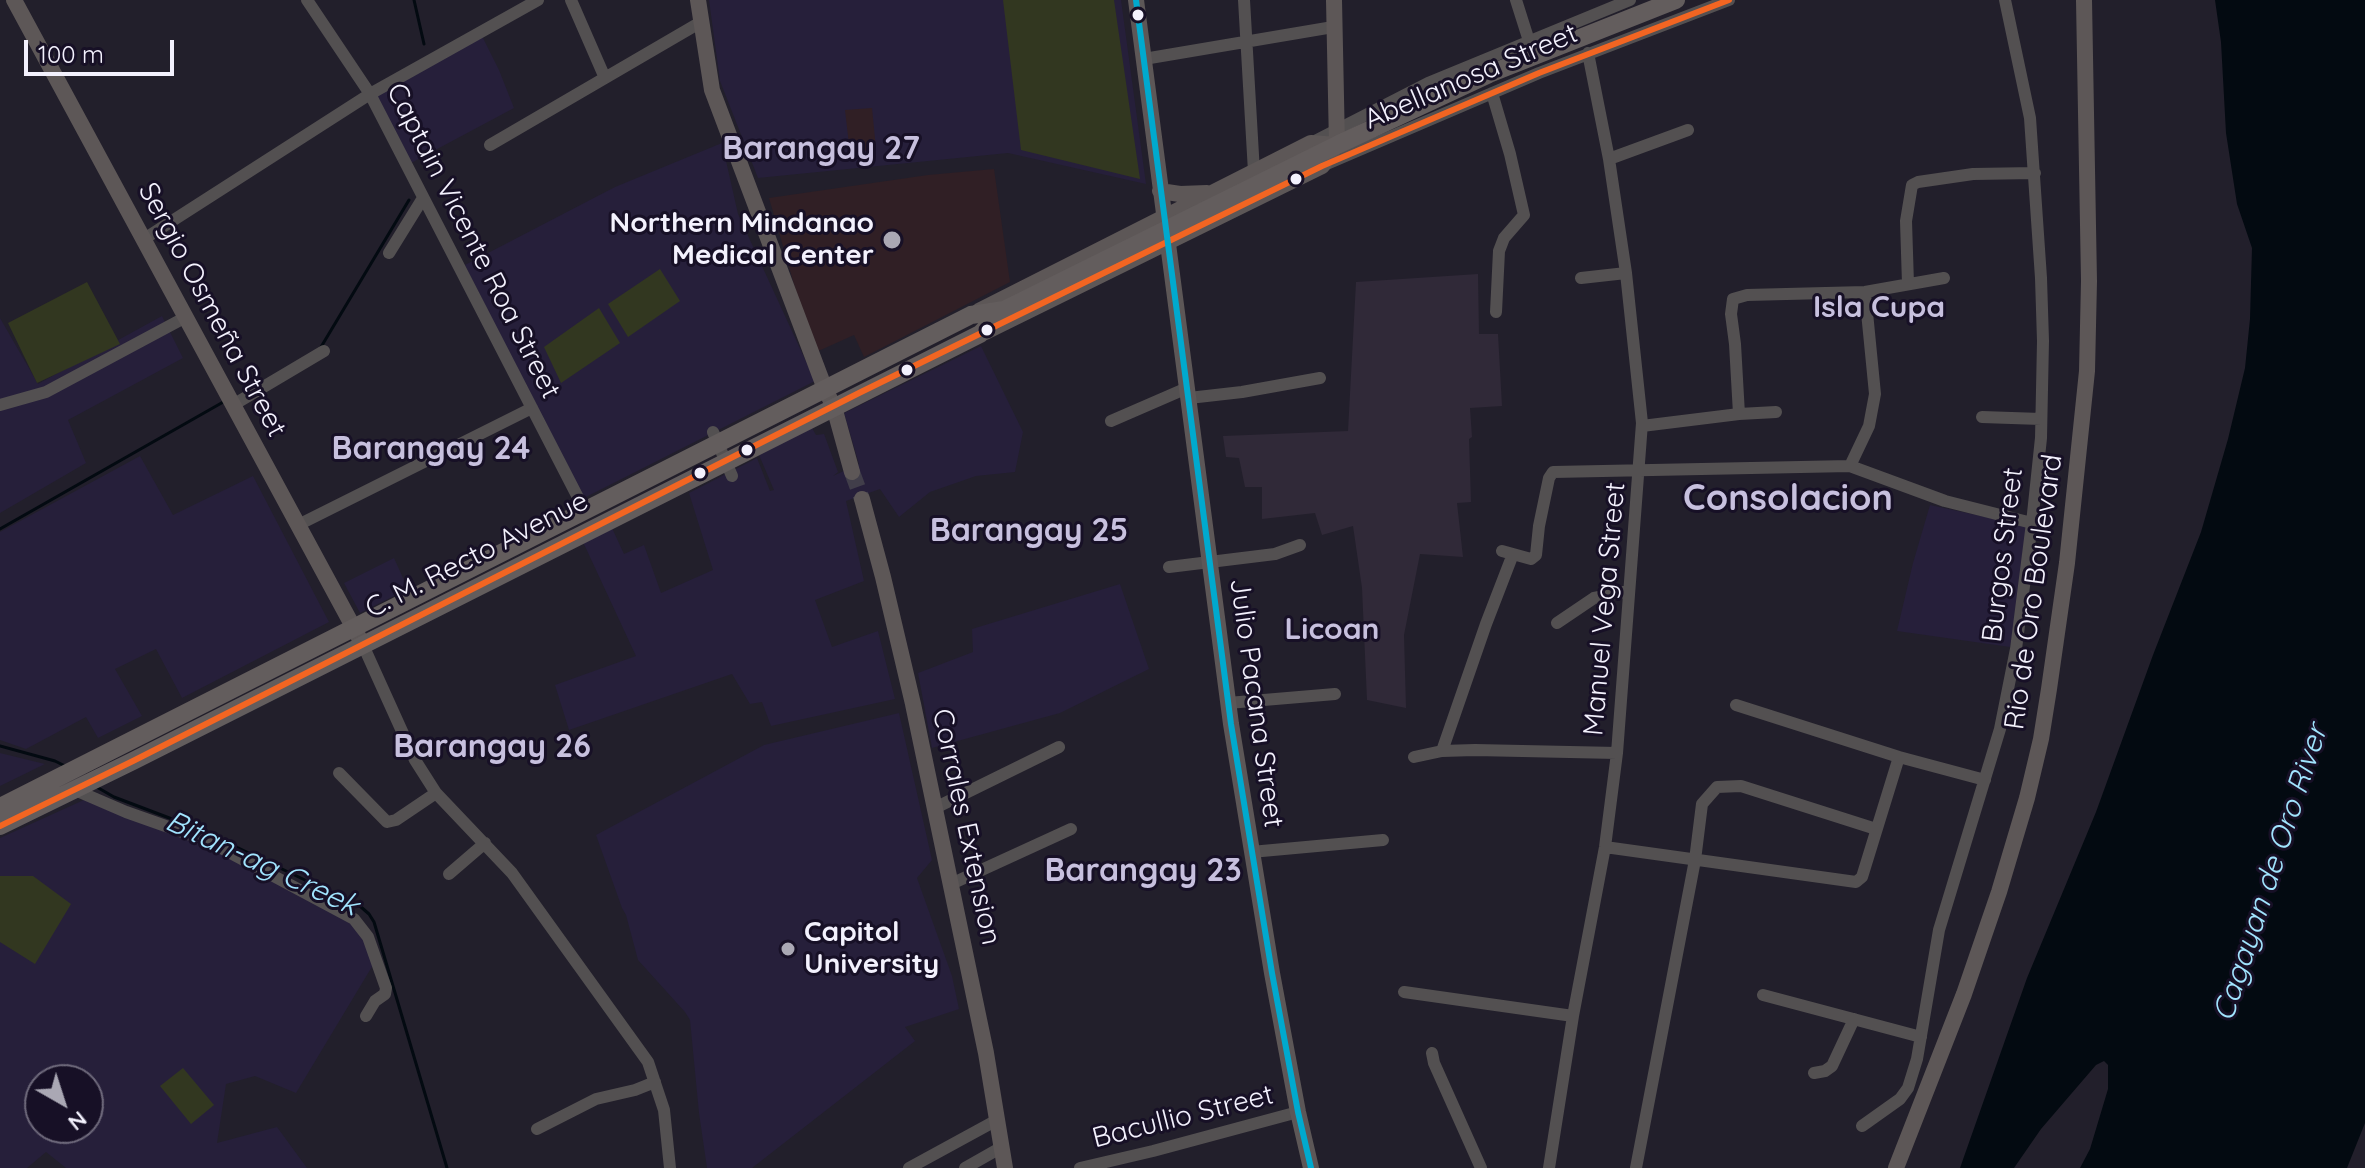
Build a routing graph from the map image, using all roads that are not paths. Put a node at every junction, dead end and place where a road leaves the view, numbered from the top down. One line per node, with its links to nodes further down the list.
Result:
1 (14, 0): 37 (main road, Sergio Osmeña Street)
2 (307, 0): 25 (street, Captain Vicente Roa Street)
3 (538, 0): 25 (street)
4 (571, 0): 23 (street)
5 (698, 0): 17 (main road)
6 (1136, 0): 22 (main road, Julio Pacana Street)
7 (1244, 0): 20 (street)
8 (1334, 0): 18 (main road)
9 (1516, 0): 19 (street)
10 (1592, 0): 16 (street)
11 (1630, 0): 16 (street)
12 (1676, 0): 27 (highway, C. M. Recto Avenue)
13 (1729, 0): 21 (street, Abellanosa Street)
14 (2005, 0): 32 (street, Burgos Street)
15 (2084, 0): 126 (main road, Rio de Oro Boulevard)
16 (1593, 15): 19 (street)
17 (701, 22): 23 (street); 52 (main road)
18 (1333, 27): 20 (street); 27 (main road)
19 (1529, 41): 27 (street)
20 (1247, 42): 22 (street); 31 (street)
21 (1588, 53): 24 (street, Abellanosa Street); 29 (street, Manuel Vega Street)
22 (1144, 59): 33 (main road, Julio Pacana Street)
23 (605, 78): 28 (street)
24 (1492, 93): 30 (street, Abellanosa Street); 46 (street)
25 (370, 94): 35 (street, Captain Vicente Roa Street); 37 (street)
26 (1688, 130): 29 (street)
27 (1336, 137): 30 (main road, C. M. Recto Avenue); 31 (main road, C. M. Recto Avenue); 34 (highway, C. M. Recto Avenue)
28 (490, 145)
29 (1609, 159): 40 (street, Manuel Vega Street)
30 (1322, 166): 38 (main road, C. M. Recto Avenue)
31 (1254, 172): 34 (main road, C. M. Recto Avenue)
32 (2035, 173): 43 (street); 61 (street, Burgos Street)
33 (1160, 191): 34 (main road); 36 (main road, Julio Pacana Street)
34 (1218, 197): 36 (main road, C. M. Recto Avenue); 45 (highway, C. M. Recto Avenue)
35 (423, 198): 39 (street); 57 (street, Captain Vicente Roa Street)
36 (1164, 218): 38 (main road, Julio Pacana Street); 47 (main road, C. M. Recto Avenue)
37 (144, 239): 48 (main road, Sergio Osmeña Street)
38 (1167, 242): 49 (main road, C. M. Recto Avenue); 53 (main road, Julio Pacana Street)
39 (389, 253)
40 (1626, 273): 41 (street); 63 (street, Manuel Vega Street)
41 (1581, 278)
42 (1944, 278): 43 (street)
43 (1908, 284): 44 (street)
44 (1865, 292): 59 (street); 65 (street)
45 (1004, 310): 47 (highway, C. M. Recto Avenue); 49 (highway, C. M. Recto Avenue)
46 (1496, 312)
47 (971, 315): 52 (highway, C. M. Recto Avenue)
48 (186, 317): 54 (street); 55 (main road, Sergio Osmeña Street)
49 (980, 334): 56 (highway, C. M. Recto Avenue)
50 (324, 351): 55 (street)
51 (1320, 378): 53 (street)
52 (825, 389): 56 (main road); 70 (highway, C. M. Recto Avenue)
53 (1188, 393): 62 (street); 74 (main road, Julio Pacana Street)
54 (0, 405)
55 (233, 405): 72 (main road, Sergio Osmeña Street)
56 (834, 407): 67 (main road); 78 (highway, C. M. Recto Avenue)
57 (532, 408): 70 (street, Captain Vicente Roa Street); 72 (street)
58 (1776, 412): 59 (street)
59 (1739, 414): 63 (street)
60 (1982, 417): 61 (street)
61 (2041, 419): 71 (street, Burgos Street)
62 (1111, 421)
63 (1642, 426): 66 (street, Manuel Vega Street)
64 (713, 432): 68 (street)
65 (1850, 466): 66 (street); 71 (street)
66 (1640, 469): 76 (street, Manuel Vega Street); 83 (street)
67 (852, 472)
68 (732, 476)
69 (862, 499): 92 (main road, Corrales Extension)
70 (585, 511): 78 (highway, C. M. Recto Avenue)
71 (2032, 523): 88 (street, Burgos Street)
72 (298, 525): 78 (main road, Sergio Osmeña Street)
73 (1300, 545): 74 (street)
74 (1209, 561): 75 (street); 80 (main road, Julio Pacana Street)
75 (1169, 567)
76 (1629, 591): 77 (street); 84 (street, Manuel Vega Street)
77 (1557, 623)
78 (358, 637): 89 (highway, C. M. Recto Avenue); 90 (street)
79 (1335, 694): 80 (street)
80 (1228, 703): 99 (main road, Julio Pacana Street)
81 (1736, 705): 86 (street)
82 (1059, 747): 92 (street)
83 (1442, 751): 84 (street); 85 (street)
84 (1617, 753): 98 (street, Manuel Vega Street)
85 (1414, 757)
86 (1899, 757): 88 (street); 95 (street)
87 (339, 773): 90 (street)
88 (1985, 780): 108 (street, Burgos Street)
89 (72, 785): 91 (highway, C. M. Recto Avenue); 93 (highway, C. M. Recto Avenue); 105 (street)
90 (436, 793): 97 (street)
91 (0, 807)
92 (935, 808): 102 (main road, Corrales Extension)
93 (0, 826)
94 (1071, 829): 102 (street)
95 (1876, 829): 100 (street); 100 (street)
96 (1383, 840): 99 (street)
97 (485, 843): 101 (street); 111 (street)
98 (1605, 847): 100 (street); 106 (street, Manuel Vega Street)
99 (1251, 852): 112 (main road, Julio Pacana Street)
100 (1695, 860): 125 (street)
101 (449, 874)
102 (951, 884): 113 (main road, Corrales Extension)
103 (1404, 992): 106 (street)
104 (1763, 995): 107 (street)
105 (366, 1016)
106 (1573, 1016): 124 (street, Manuel Vega Street)
107 (1854, 1019): 108 (street); 110 (street)
108 (1921, 1037): 114 (street, Burgos Street)
109 (1432, 1053): 123 (street)
110 (1814, 1073)
111 (655, 1082): 115 (street); 117 (street)
112 (1298, 1112): 121 (street, Bacullio Street); 122 (main road, Julio Pacana Street)
113 (997, 1120): 116 (main road, Corrales Extension); 118 (street)
114 (1862, 1126)
115 (537, 1129)
116 (1002, 1147): 119 (street); 120 (main road, Corrales Extension)
117 (670, 1168)
118 (909, 1168)
119 (965, 1168)
120 (1005, 1168)
121 (1080, 1168)
122 (1311, 1168)
123 (1481, 1168)
124 (1549, 1168)
125 (1636, 1168)
126 (1896, 1168)

